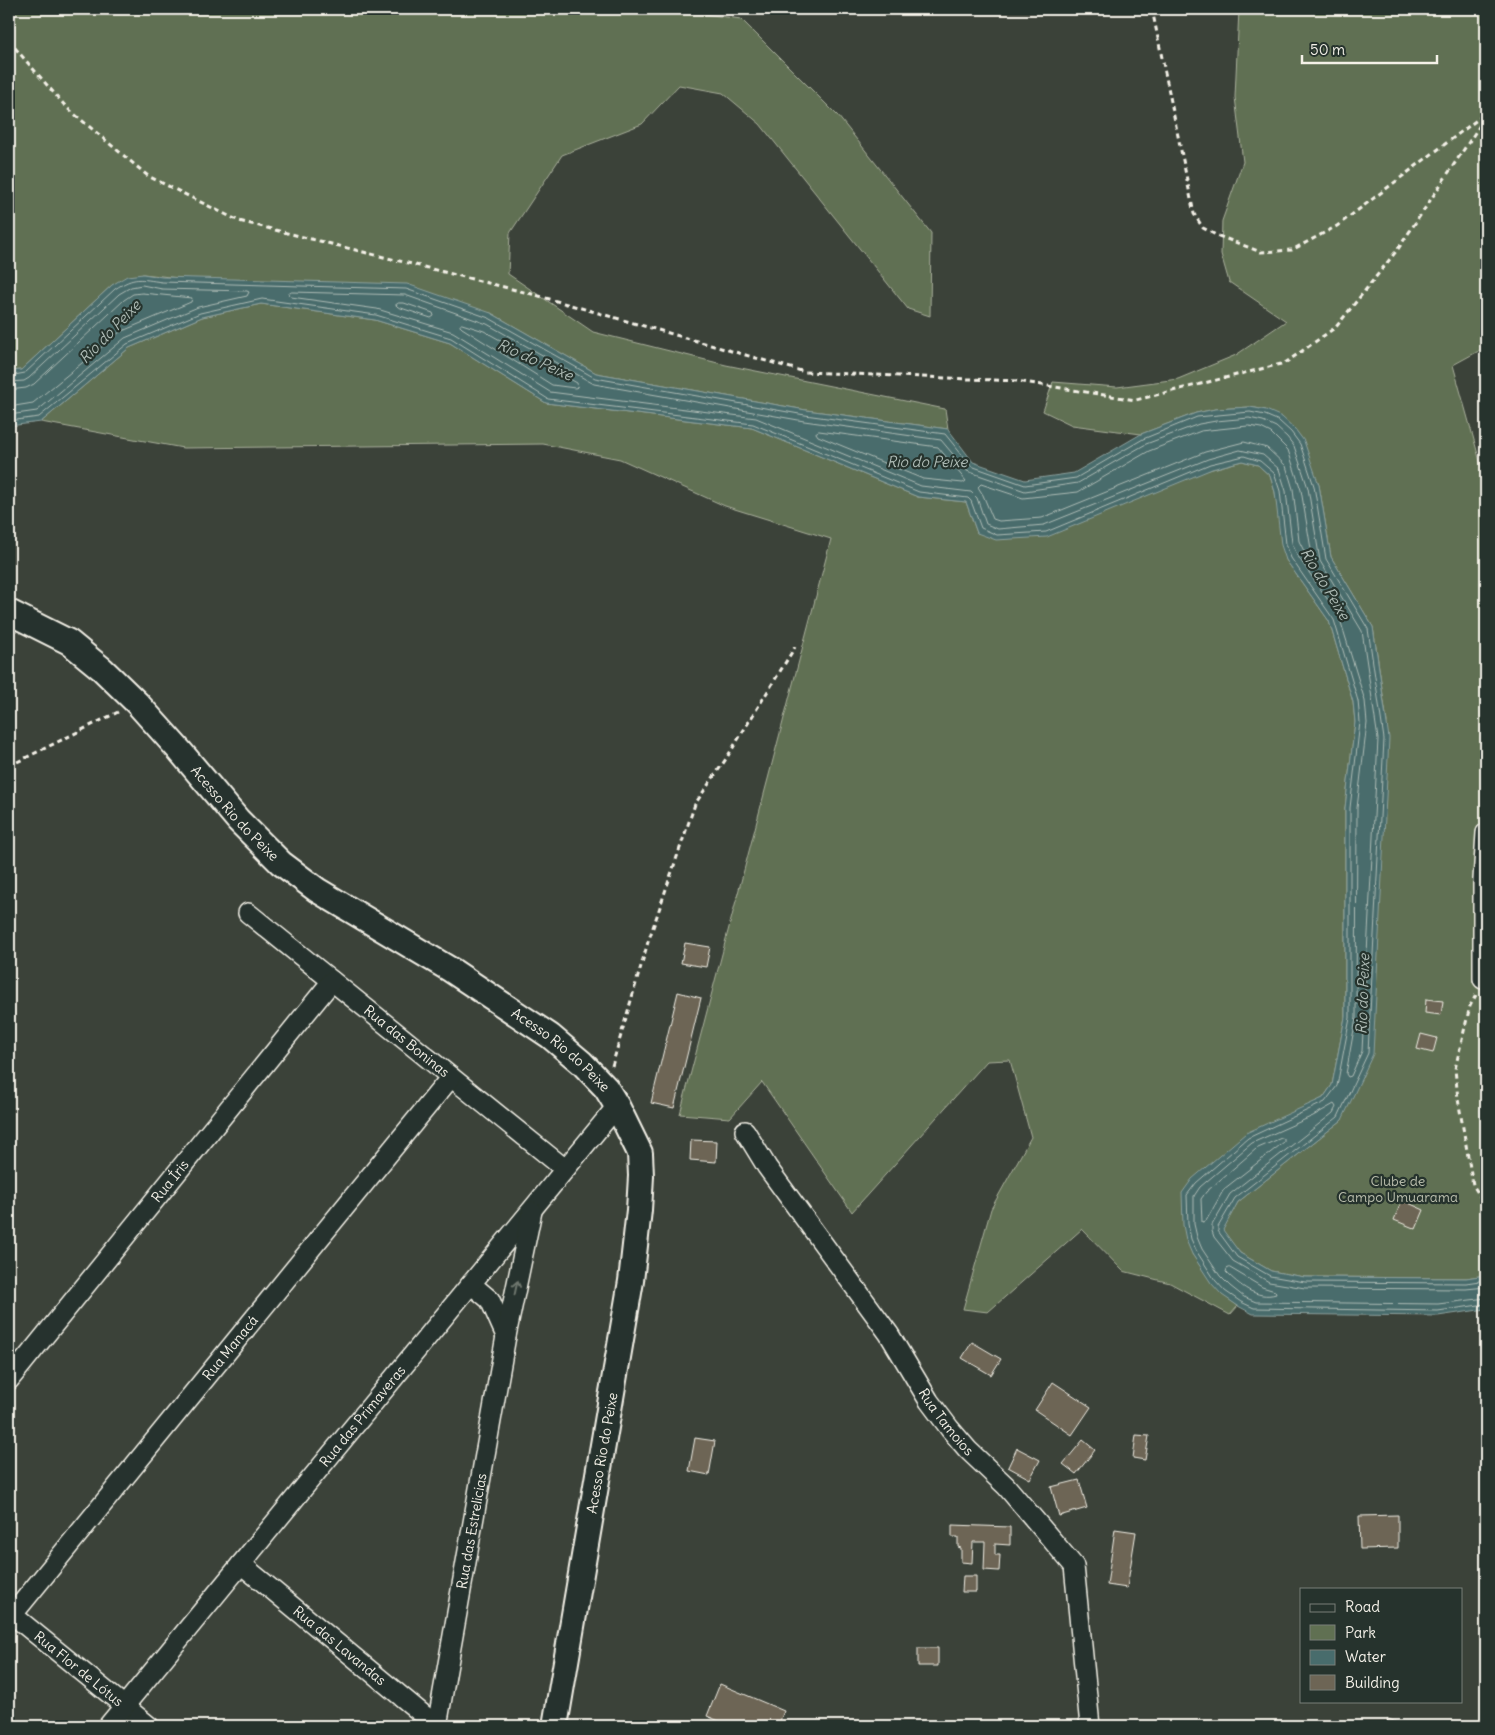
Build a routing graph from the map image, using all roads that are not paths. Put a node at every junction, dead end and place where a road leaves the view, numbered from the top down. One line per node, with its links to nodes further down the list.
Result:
1 (9, 612): 7 (street, Acesso Rio do Peixe)
2 (1486, 833): 4 (street)
3 (248, 914): 5 (street, Rua das Boninas)
4 (1485, 978)
5 (332, 981): 6 (street, Rua das Boninas); 13 (street, Rua Íris)
6 (451, 1077): 9 (street, Rua das Boninas); 15 (street, Rua Manacá)
7 (611, 1097): 9 (street, Rua das Primaveras); 20 (street, Acesso Rio do Peixe)
8 (745, 1131): 21 (street, Rua Tamoios)
9 (565, 1169): 10 (street, Rua das Primaveras)
10 (533, 1209): 11 (street, Rua das Primaveras); 12 (street, Rua das Estrelicias, one-way to 10)
11 (471, 1284): 12 (street); 14 (street, Rua das Primaveras)
12 (506, 1336): 19 (street, Rua das Estrelicias)
13 (9, 1380)
14 (241, 1564): 16 (street, Rua das Primaveras); 19 (street, Rua das Lavandas)
15 (10, 1615): 16 (street, Rua Flor de Lótus)
16 (124, 1706): 17 (street, Rua das Primaveras); 18 (street, Rua Flor de Lótus)
17 (108, 1726)
18 (150, 1726)
19 (437, 1726)
20 (555, 1726)
21 (1090, 1726)

